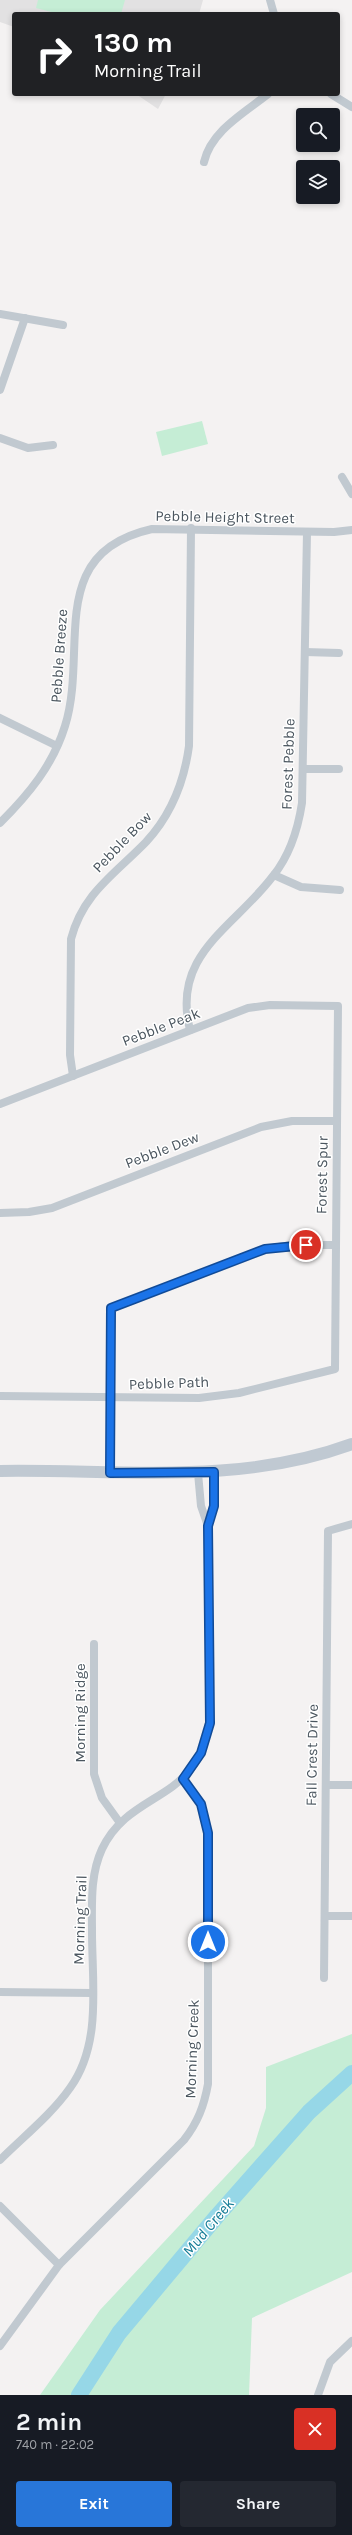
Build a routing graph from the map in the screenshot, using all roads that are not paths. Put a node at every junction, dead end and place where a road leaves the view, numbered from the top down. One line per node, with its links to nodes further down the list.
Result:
1 (270, 0): 2 (street)
2 (273, 12)
3 (266, 96): 6 (street)
4 (334, 96): 5 (street)
5 (352, 107)
6 (204, 162)
7 (0, 314): 8 (street)
8 (25, 318): 9 (street); 10 (street)
9 (63, 326)
10 (0, 390)
11 (0, 438): 12 (street)
12 (53, 445)
13 (342, 477): 14 (street)
14 (352, 494)
15 (192, 528): 17 (street, Pebble Height Street); 18 (street, Pebble Height Street); 30 (street, Pebble Bow)
16 (350, 530): 17 (street, Pebble Height Street)
17 (307, 532): 19 (street, Forest Pebble)
18 (106, 550): 22 (street, Pebble Breeze)
19 (305, 652): 20 (street); 23 (street, Forest Pebble)
20 (339, 653)
21 (0, 718): 22 (street)
22 (57, 746): 25 (street, Pebble Breeze)
23 (303, 768): 24 (street); 26 (street, Forest Pebble)
24 (339, 769)
25 (0, 823)
26 (274, 875): 27 (street); 29 (street, Forest Pebble)
27 (340, 890)
28 (338, 1006): 29 (street, Pebble Peak); 32 (street, Forest Spur)
29 (190, 1030): 30 (street, Pebble Peak)
30 (73, 1076): 31 (street, Pebble Peak)
31 (0, 1104)
32 (336, 1121): 33 (street, Pebble Dew); 34 (street, Forest Spur)
33 (0, 1213)
34 (335, 1245): 35 (street, Forest Spur); 37 (street)
35 (334, 1369): 37 (street, Pebble Path)
36 (0, 1396): 37 (street, Pebble Path)
37 (111, 1398): 41 (street)
38 (352, 1444): 40 (main road)
39 (0, 1471): 41 (main road)
40 (214, 1472): 42 (main road); 44 (street, Morning Trail)
41 (110, 1473): 42 (main road)
42 (198, 1473): 44 (street, Morning Trail)
43 (352, 1524): 47 (street, Fall Crest Drive)
44 (208, 1526): 46 (street, Morning Trail)
45 (94, 1644): 49 (street, Morning Ridge)
46 (183, 1779): 49 (street, Morning Trail); 57 (street, Morning Creek)
47 (326, 1785): 48 (street); 50 (street, Fall Crest Drive)
48 (352, 1785)
49 (120, 1823): 54 (street, Morning Trail)
50 (325, 1916): 51 (street); 52 (street, Fall Crest Drive)
51 (352, 1916)
52 (324, 1978)
53 (0, 1992): 54 (street)
54 (92, 1993): 55 (street, Morning Trail)
55 (0, 2160)
56 (0, 2206): 57 (street)
57 (59, 2265): 59 (street, Morning Creek)
58 (352, 2341): 60 (street)
59 (0, 2346)
60 (318, 2395)

